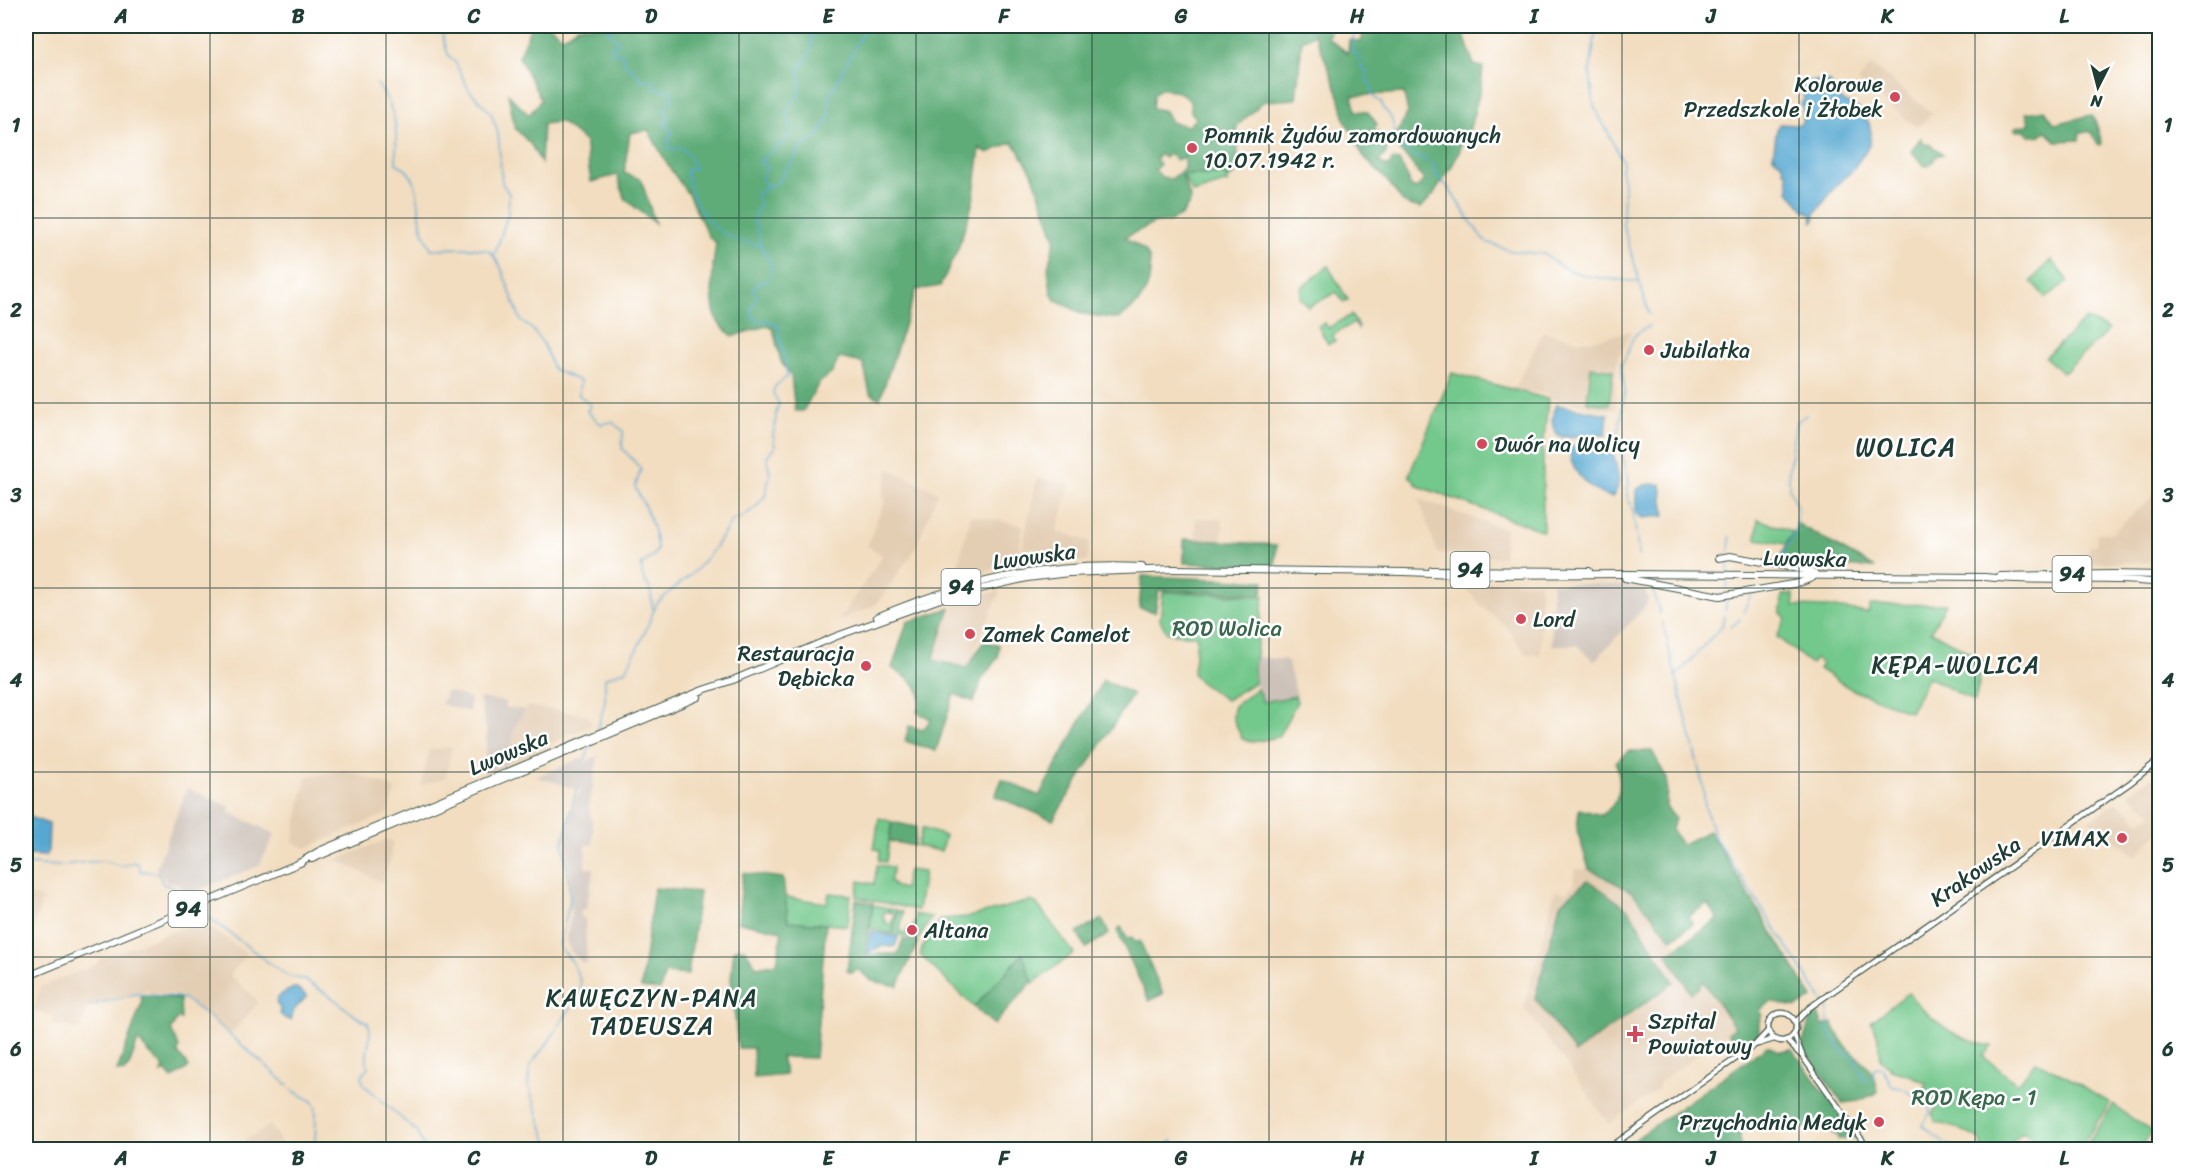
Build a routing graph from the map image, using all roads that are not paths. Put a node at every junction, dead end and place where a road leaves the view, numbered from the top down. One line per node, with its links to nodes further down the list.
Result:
1 (1719, 558): 6 (main road)
2 (1404, 572): 3 (main road, Lwowska / 94); 4 (main road, Lwowska / 94); 10 (main road, Lwowska / 94)
3 (1625, 574): 4 (main road, Lwowska / 94); 6 (main road, Lwowska / 94)
4 (1607, 575): 6 (main road)
5 (2160, 575): 7 (main road, Lwowska / 94)
6 (1818, 576): 7 (main road, Lwowska / 94)
7 (1985, 577): 8 (main road, Lwowska / 94)
8 (2160, 583)
9 (2160, 759): 11 (street, Krakowska)
10 (26, 977)
11 (1809, 1008): 12 (street, Krakowska); 13 (street, Krakowska)
12 (1790, 1016): 13 (street); 14 (street)
13 (1795, 1023): 15 (street)
14 (1768, 1031): 16 (street); 18 (street)
15 (1794, 1035): 17 (street); 19 (street)
16 (1774, 1039): 17 (street); 18 (street)
17 (1786, 1040): 19 (street)
18 (1755, 1045): 20 (street)
19 (1803, 1057): 21 (street)
20 (1606, 1149)
21 (1869, 1149)

